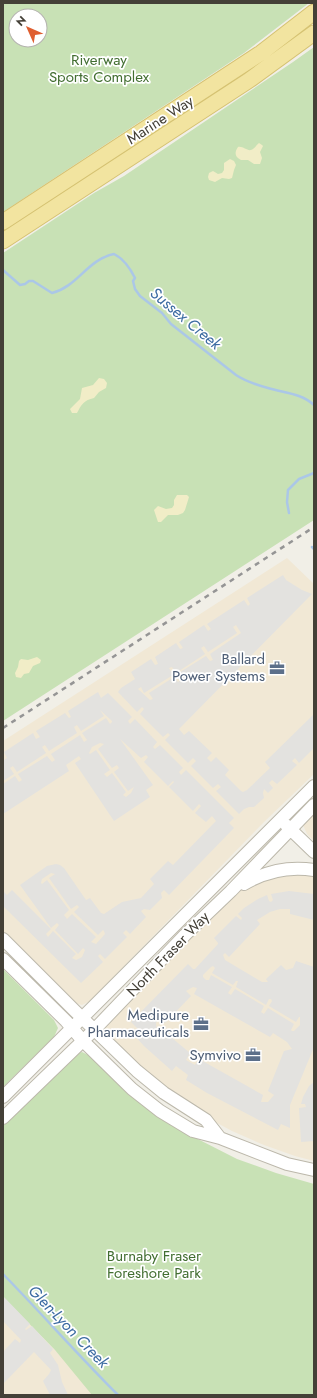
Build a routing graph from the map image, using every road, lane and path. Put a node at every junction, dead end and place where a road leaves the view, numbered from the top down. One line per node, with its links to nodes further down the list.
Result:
1 (314, 12): 3 (main road, Marine Way)
2 (314, 33): 4 (main road, Marine Way)
3 (3, 222)
4 (3, 242)
5 (314, 786): 7 (street, North Fraser Way)
6 (314, 804): 8 (street, North Fraser Way)
7 (280, 819): 8 (street); 14 (street, North Fraser Way)
8 (291, 829): 9 (street); 11 (street, North Fraser Way)
9 (314, 852)
10 (314, 870): 11 (street)
11 (231, 891): 16 (street, North Fraser Way)
12 (3, 938): 14 (street)
13 (3, 959): 15 (street)
14 (81, 1018): 15 (street, North Fraser Way); 16 (street)
15 (72, 1028): 17 (street); 18 (street, North Fraser Way)
16 (94, 1030): 17 (street, North Fraser Way); 20 (street)
17 (83, 1041): 19 (street, North Fraser Way); 20 (street)
18 (3, 1097)
19 (3, 1118)
20 (220, 1138): 21 (street)
21 (314, 1170)

